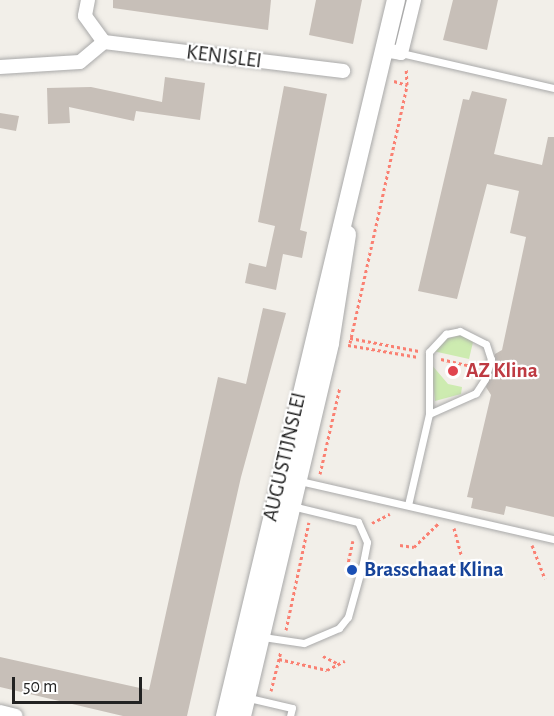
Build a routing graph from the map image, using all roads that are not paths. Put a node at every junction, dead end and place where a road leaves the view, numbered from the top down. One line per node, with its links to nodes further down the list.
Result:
1 (88, 0): 4 (street)
2 (396, 0): 5 (street, AUGUSTIJNSLEI)
3 (414, 0): 5 (street, AUGUSTIJNSLEI)
4 (104, 42): 6 (street); 7 (street, KENISLEI)
5 (393, 52): 8 (lane); 9 (street, AUGUSTIJNSLEI)
6 (0, 67)
7 (343, 71)
8 (554, 88)
9 (350, 200): 10 (street, AUGUSTIJNSLEI); 12 (street, AUGUSTIJNSLEI)
10 (309, 348): 12 (lane); 17 (street, AUGUSTIJNSLEI)
11 (429, 414): 11 (lane); 13 (lane)
12 (294, 475): 13 (lane); 14 (street, AUGUSTIJNSLEI)
13 (408, 505): 15 (lane)
14 (292, 506): 16 (street, AUGUSTIJNSLEI); 16 (lane)
15 (554, 539)
16 (261, 637): 17 (lane); 18 (street, AUGUSTIJNSLEI)
17 (242, 645): 21 (street, AUGUSTIJNSLEI)
18 (246, 698): 22 (street, AUGUSTIJNSLEI); 23 (lane)
19 (0, 712): 20 (street)
20 (16, 716)
21 (225, 716)
22 (242, 716)
23 (290, 716)

